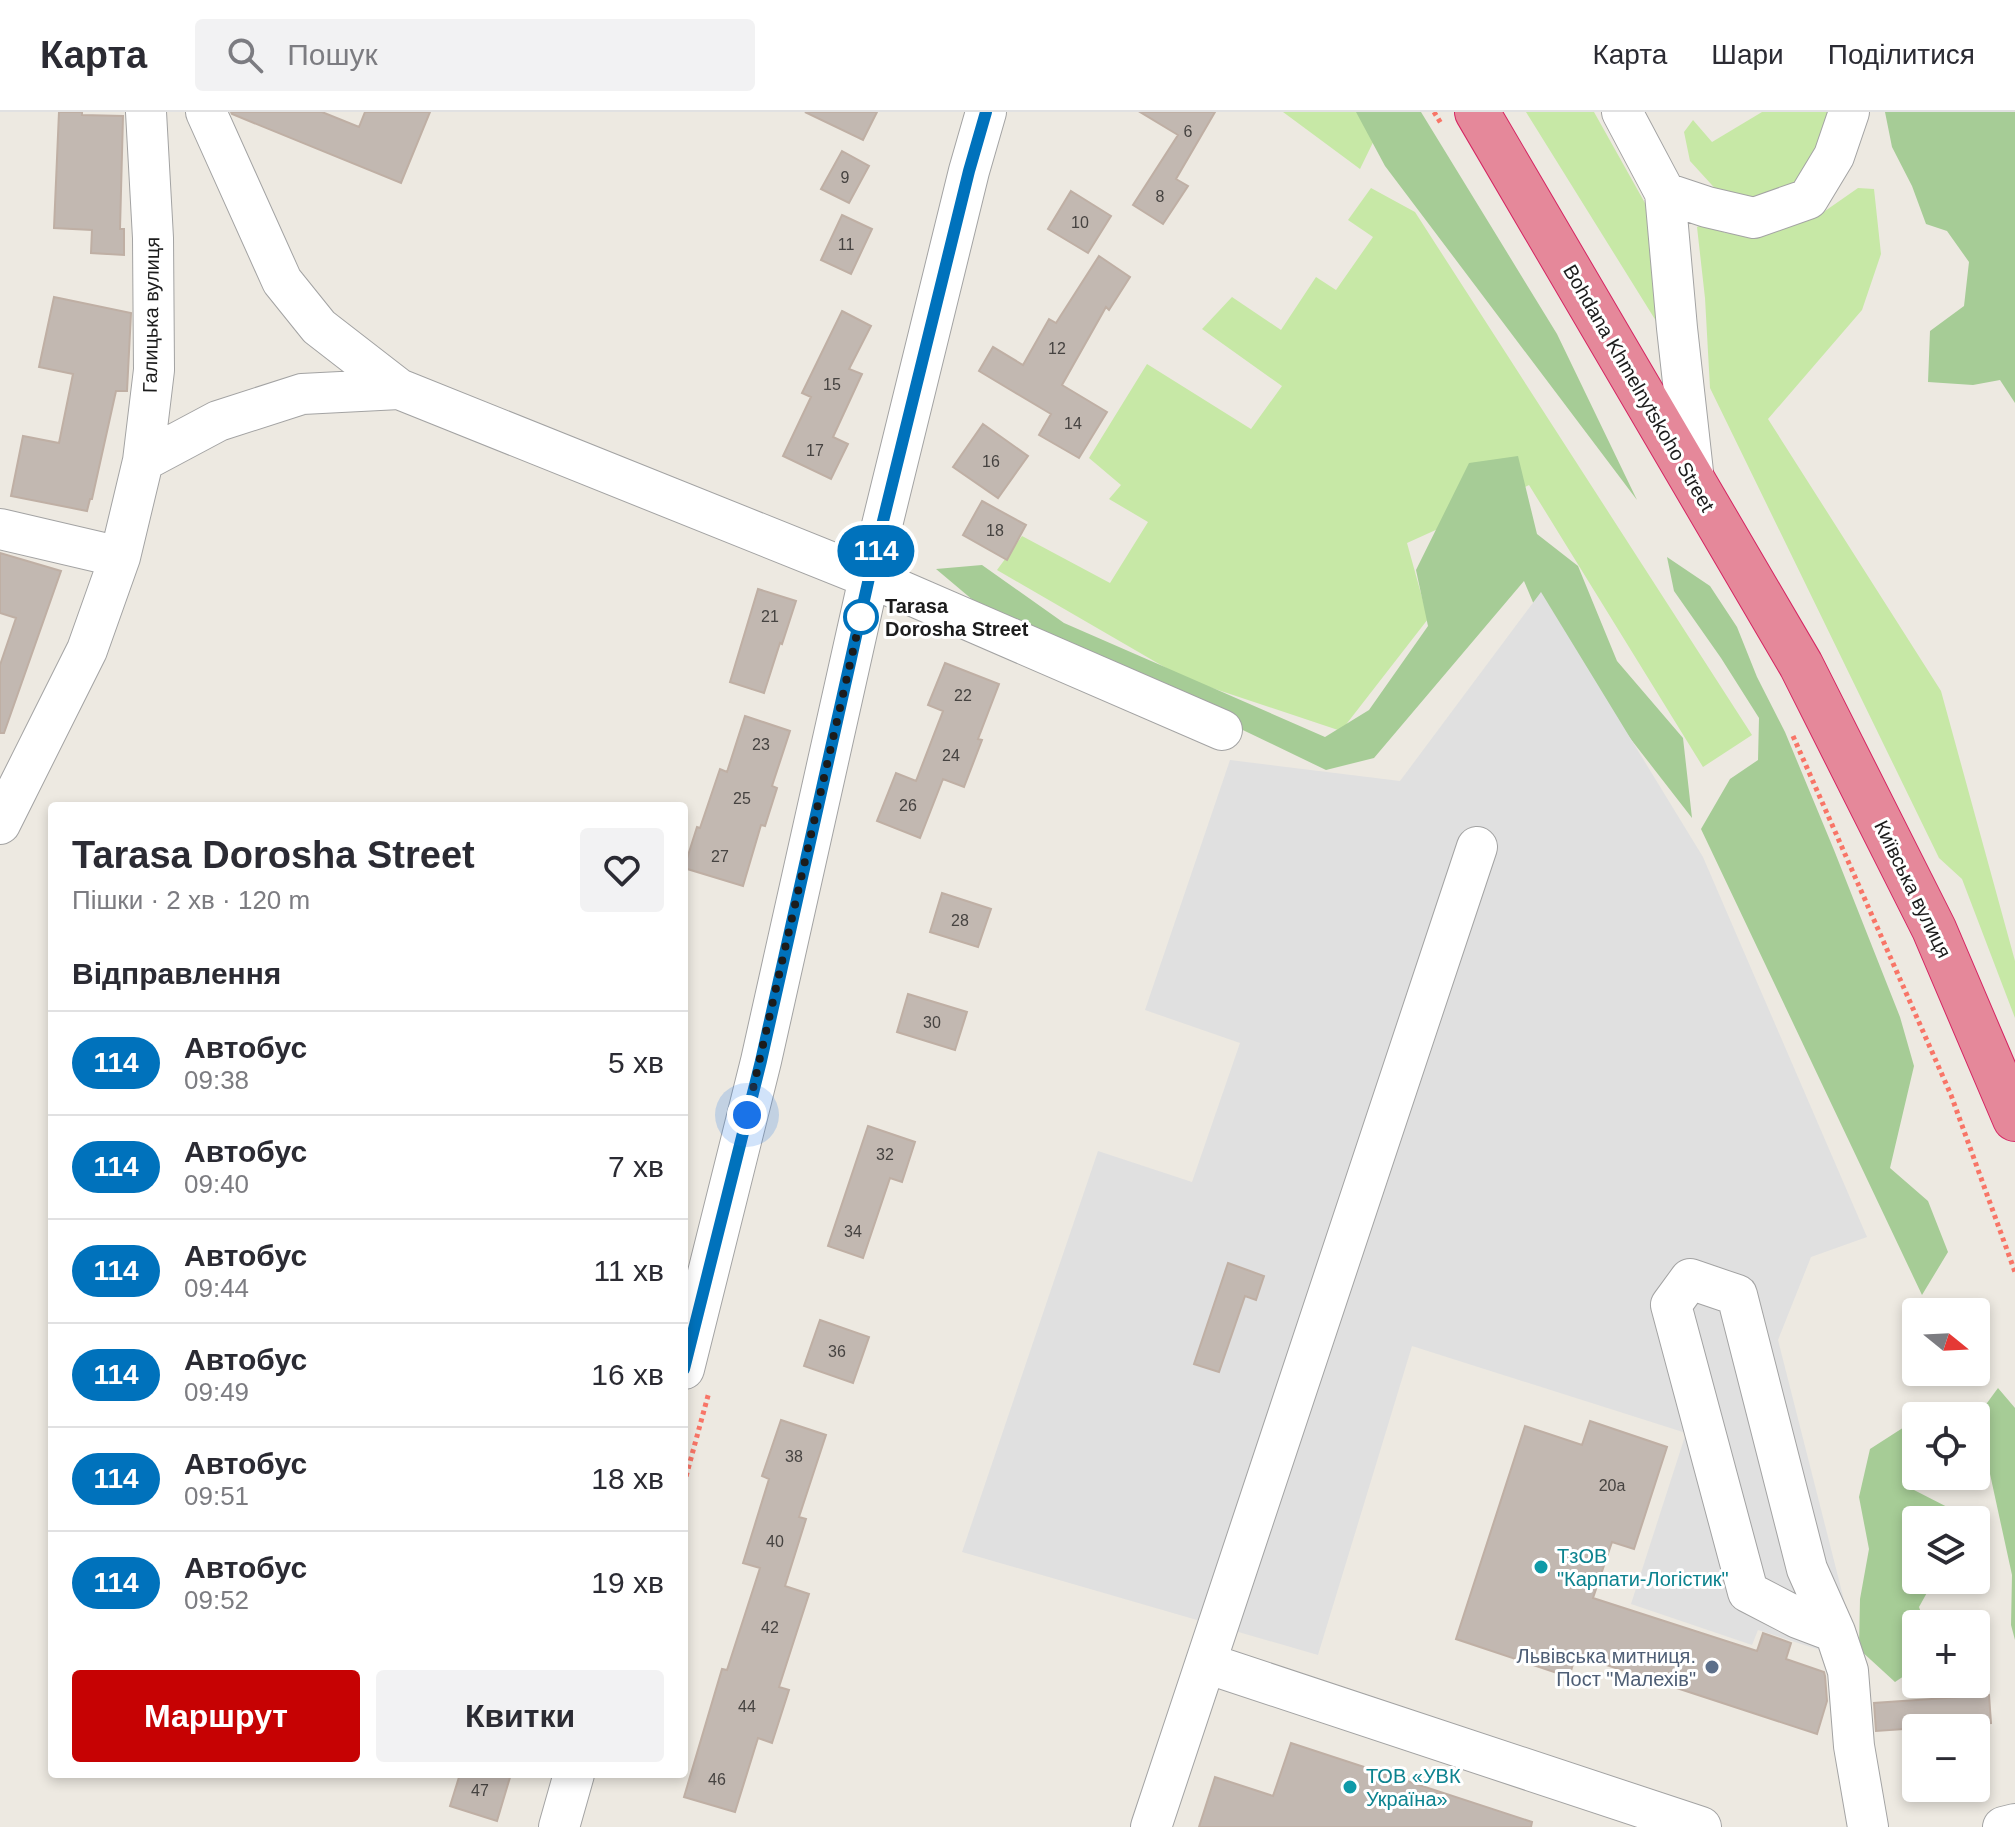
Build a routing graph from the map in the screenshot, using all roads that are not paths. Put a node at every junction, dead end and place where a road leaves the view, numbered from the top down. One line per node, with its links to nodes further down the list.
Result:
1 (146, 112): 9 (street, Галицька вулиця)
2 (206, 112): 8 (street)
3 (986, 112): 13 (street)
4 (1622, 112): 7 (street)
5 (1849, 112): 7 (street)
6 (1464, 125): 10 (highway, Bohdana Khmelnytskoho Street)
7 (1665, 193): 10 (street)
8 (399, 389): 9 (street); 13 (street)
9 (143, 461): 12 (street, Галицька вулиця)
10 (1694, 481): 14 (highway, Bohdana Khmelnytskoho Street)
11 (0, 529): 12 (street)
12 (120, 557): 16 (street, Галицька вулиця)
13 (869, 578): 15 (street); 19 (street)
14 (1801, 665): 18 (highway, Київська вулиця)
15 (1222, 730)
16 (0, 824)
17 (1477, 847): 21 (street)
18 (2015, 1119)
19 (688, 1353)
20 (1835, 1632): 20 (street); 27 (street)
21 (1206, 1663): 25 (street); 26 (street)
22 (573, 1778): 24 (street)
23 (2015, 1824): 28 (street)
24 (559, 1827)
25 (1151, 1827)
26 (1701, 1827)
27 (1868, 1827)
28 (2003, 1827)

